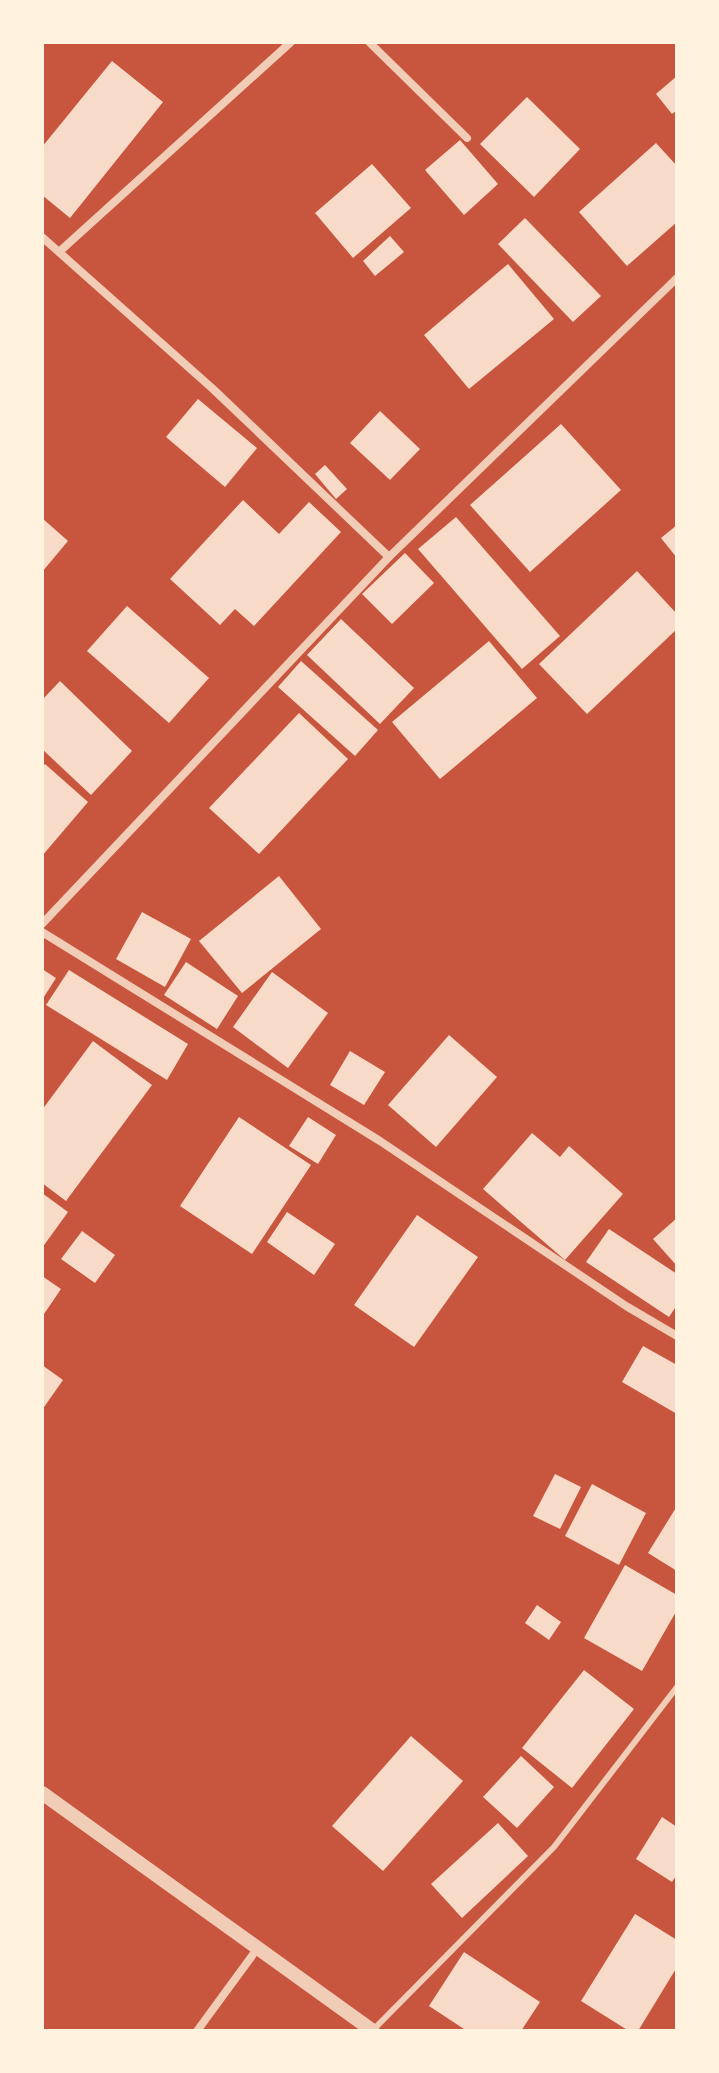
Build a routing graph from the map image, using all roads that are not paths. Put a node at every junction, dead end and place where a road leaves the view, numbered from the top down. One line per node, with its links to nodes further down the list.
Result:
1 (291, 42): 5 (street)
2 (369, 42): 3 (street)
3 (467, 138)
4 (42, 237): 5 (street)
5 (59, 252): 7 (street)
6 (677, 278): 7 (street)
7 (389, 557): 8 (street)
8 (42, 924)
9 (42, 932): 10 (street)
10 (677, 1336)
11 (677, 1687): 15 (lane)
12 (42, 1793): 13 (street)
13 (257, 1949): 14 (street); 15 (street)
14 (197, 2031)
15 (373, 2031)

